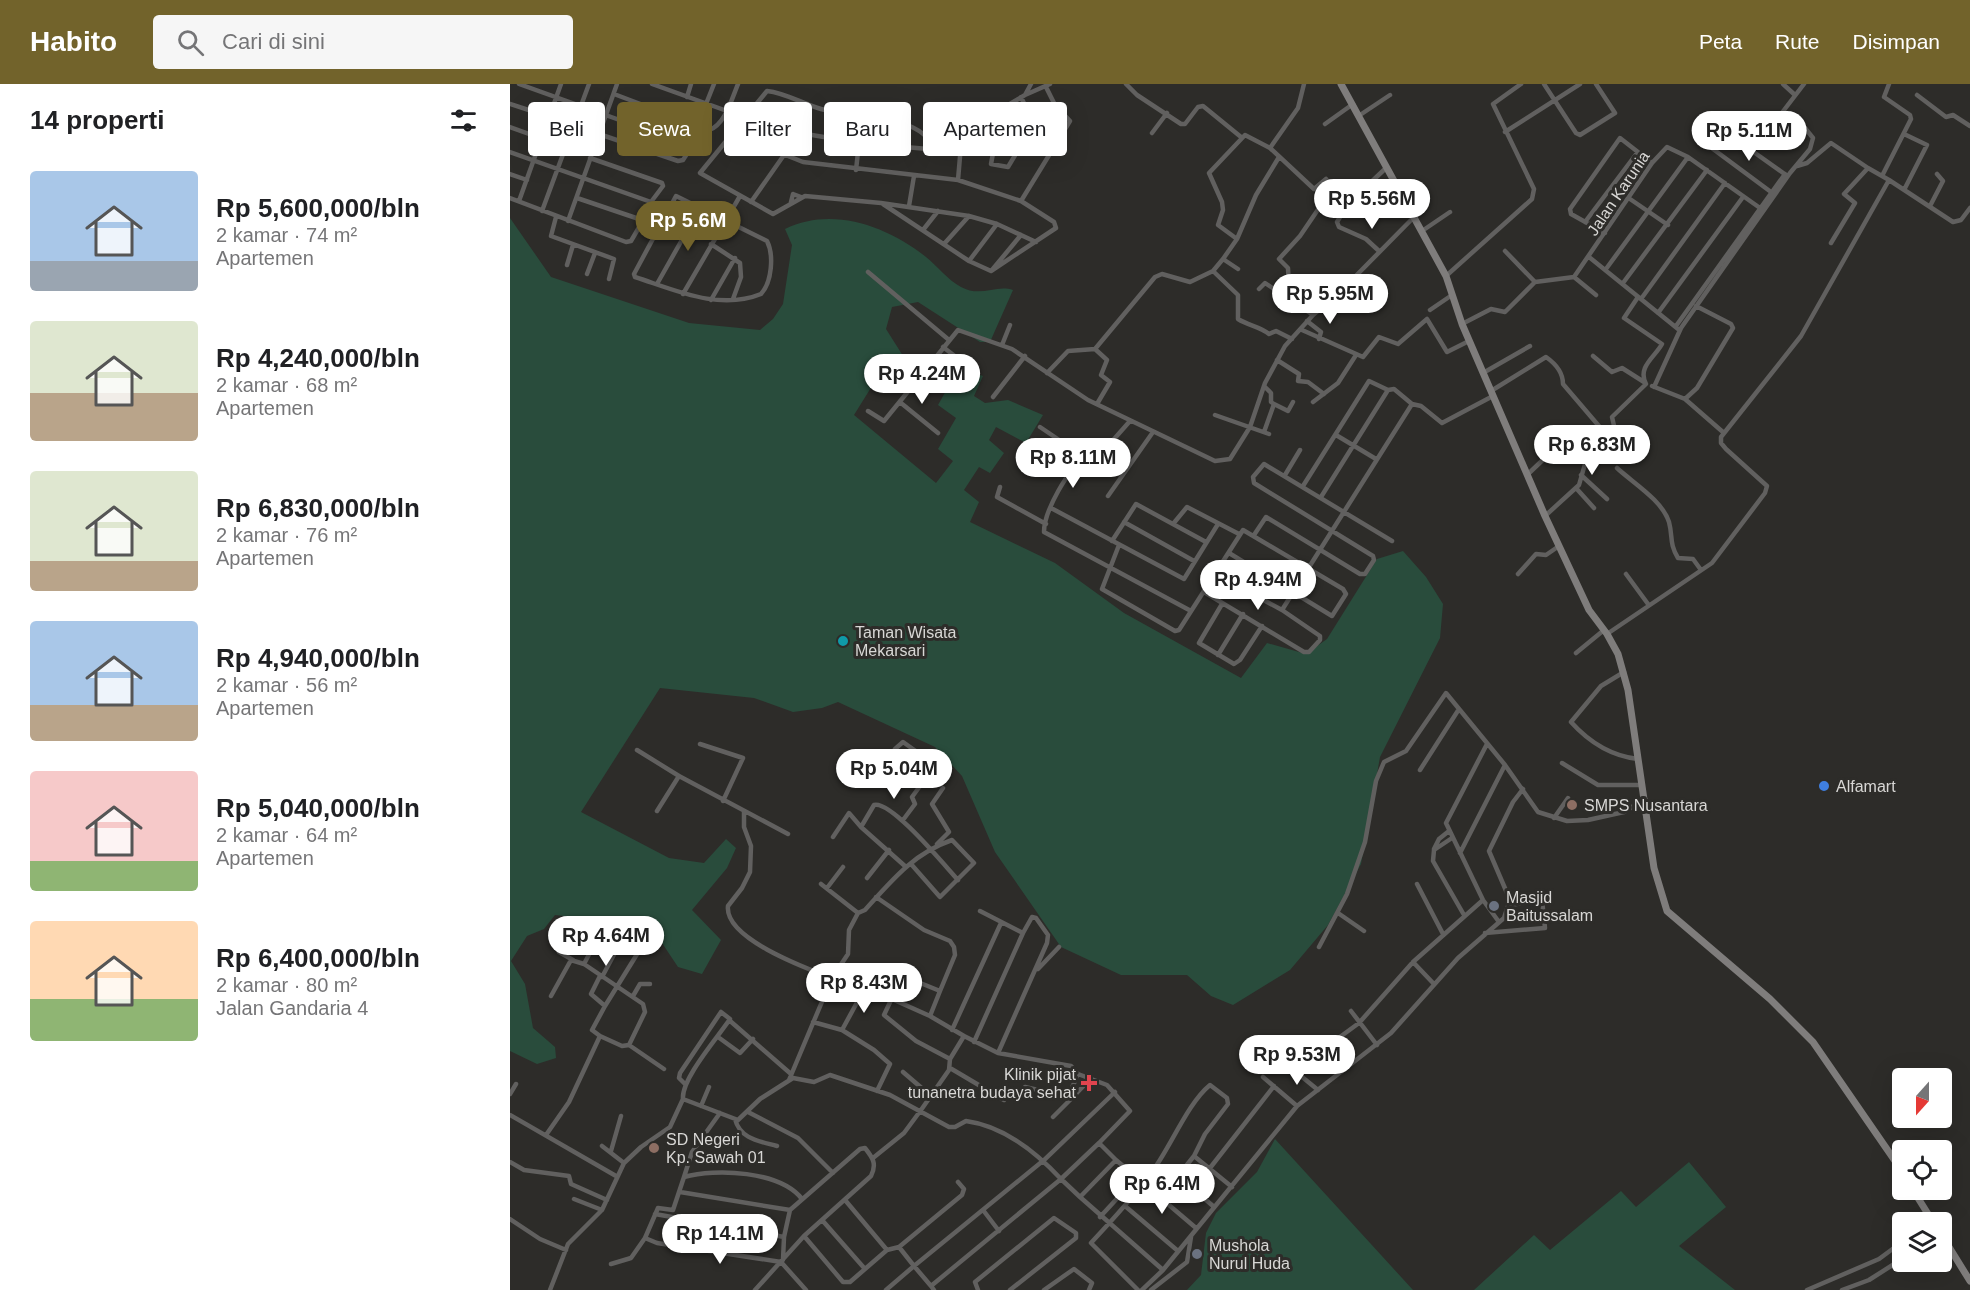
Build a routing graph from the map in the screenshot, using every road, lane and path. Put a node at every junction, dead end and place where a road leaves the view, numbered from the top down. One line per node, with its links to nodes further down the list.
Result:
1 (519, 84): 27 (street)
2 (561, 84): 27 (street)
3 (589, 84): 30 (street)
4 (617, 84): 21 (street)
5 (652, 84): 26 (street)
6 (692, 84): 26 (street)
7 (714, 84): 32 (street)
8 (738, 84): 33 (street)
9 (1032, 84): 24 (street)
10 (1126, 84): 41 (street)
11 (1304, 84): 58 (street)
12 (1341, 84): 39 (street)
13 (1521, 84): 50 (street)
14 (1544, 84): 37 (street)
15 (1580, 84): 37 (street)
16 (1596, 84): 37 (street)
17 (1783, 84): 23 (street)
18 (1804, 84): 23 (street)
19 (1889, 84): 53 (street)
20 (1048, 85): 24 (street); 96 (street)
21 (614, 94): 42 (street); 44 (street)
22 (1390, 95): 43 (street)
23 (1795, 95): 71 (street)
24 (1023, 96): 36 (street); 84 (street)
25 (1917, 96): 47 (street)
26 (687, 97): 31 (street)
27 (556, 98): 28 (street); 29 (street)
28 (555, 102)
29 (568, 102)
30 (582, 102)
31 (701, 102)
32 (707, 102)
33 (731, 102)
34 (760, 102): 35 (street)
35 (802, 102)
36 (1025, 102)
37 (1555, 102): 50 (street)
38 (510, 104): 40 (street)
39 (1353, 104): 43 (street); 46 (street)
40 (528, 110)
41 (1167, 113): 51 (street); 55 (street)
42 (724, 115)
43 (1360, 115): 72 (street)
44 (605, 116): 54 (street)
45 (1034, 124): 45 (street)
46 (1325, 124)
47 (1970, 126)
48 (510, 127): 52 (street)
49 (911, 128): 57 (street)
50 (1505, 132): 141 (street)
51 (1152, 133)
52 (528, 134)
53 (1904, 134): 81 (street); 88 (street)
54 (605, 136)
55 (1241, 137): 58 (street); 121 (street)
56 (724, 143): 90 (street)
57 (911, 148)
58 (1270, 148): 66 (street)
59 (510, 152): 69 (street)
60 (1637, 153): 70 (street); 114 (street); 114 (street)
61 (537, 156): 69 (street)
62 (561, 156): 74 (street)
63 (783, 156): 97 (street)
64 (788, 156): 75 (street)
65 (858, 156): 75 (street)
66 (1279, 157): 87 (street); 121 (street)
67 (590, 158): 82 (street); 82 (street)
68 (1688, 158): 70 (street, Jalan Karunia); 76 (street); 108 (street)
69 (535, 161): 74 (street); 83 (street)
70 (1652, 163): 94 (street, Jalan Karunia)
71 (1797, 166): 73 (street); 79 (street)
72 (1387, 167): 99 (street); 111 (street)
73 (1868, 168): 81 (street); 123 (street)
74 (556, 170): 82 (street); 105 (street)
75 (856, 170): 80 (street)
76 (1707, 170): 86 (street); 116 (street)
77 (510, 174): 83 (street)
78 (1937, 174): 101 (street)
79 (1786, 175): 89 (street); 89 (street); 154 (street)
80 (914, 176): 84 (street); 100 (street)
81 (1882, 176): 85 (street)
82 (584, 179): 93 (street)
83 (527, 180): 95 (street)
84 (958, 180): 96 (street)
85 (1889, 180): 88 (street); 200 (street)
86 (1725, 183): 91 (street); 151 (street)
87 (1332, 189): 99 (street); 155 (street)
88 (1904, 190): 101 (street)
89 (1771, 192): 104 (street)
90 (740, 196): 97 (street); 113 (street)
91 (1743, 196): 104 (street); 157 (street)
92 (510, 198): 95 (street)
93 (577, 198): 112 (street); 112 (street)
94 (1630, 199): 108 (street); 119 (street, Jalan Karunia)
95 (519, 201): 105 (street)
96 (1021, 201): 122 (street)
97 (752, 202): 98 (street)
98 (881, 202): 100 (street); 117 (street)
99 (1348, 204): 127 (street)
100 (909, 206): 106 (street)
101 (1930, 206): 102 (street)
102 (1970, 207)
103 (700, 208): 113 (street); 145 (street); 145 (street)
104 (1760, 208): 162 (street)
105 (542, 211): 110 (street)
106 (938, 211): 109 (street); 117 (street)
107 (1450, 212): 118 (street)
108 (1647, 212): 116 (street); 136 (street)
109 (969, 216): 115 (street); 125 (street)
110 (556, 217): 112 (street); 126 (street)
111 (1414, 217): 118 (street); 127 (street)
112 (568, 221)
113 (725, 221): 124 (street); 152 (street)
114 (1586, 222): 119 (street)
115 (997, 224): 120 (street); 133 (street)
116 (1668, 225): 146 (street)
117 (923, 230): 125 (street)
118 (1422, 231): 141 (street)
119 (1605, 233): 130 (street, Jalan Karunia)
120 (1021, 236): 122 (street); 137 (street)
121 (1237, 239): 132 (street)
122 (1035, 242): 137 (street)
123 (1831, 243)
124 (711, 244): 131 (street); 148 (street)
125 (944, 244): 133 (street)
126 (573, 245): 129 (street); 134 (street)
127 (1379, 251): 155 (street)
128 (1505, 251): 144 (street)
129 (595, 253): 140 (street); 143 (street)
130 (1589, 257): 136 (street); 142 (street, Jalan Karunia)
131 (735, 258): 152 (street); 153 (street)
132 (1223, 259): 135 (street); 138 (street)
133 (969, 261): 137 (street)
134 (567, 265)
135 (1238, 269)
136 (1606, 269): 146 (street)
137 (992, 271)
138 (1213, 271): 164 (street); 171 (street)
139 (868, 272): 166 (street)
140 (587, 274)
141 (1446, 276): 149 (street)
142 (1574, 277): 144 (street); 150 (street)
143 (609, 279)
144 (1535, 282): 160 (street)
145 (657, 284): 148 (street)
146 (1623, 284): 151 (street)
147 (1259, 289): 158 (street)
148 (683, 294): 153 (street)
149 (1452, 295): 156 (street); 160 (street)
150 (1596, 296)
151 (1639, 298): 157 (street); 179 (street)
152 (733, 299): 153 (street)
153 (711, 300)
154 (1696, 306): 162 (street); 186 (street)
155 (1319, 309): 158 (street)
156 (1430, 310)
157 (1658, 313): 162 (street)
158 (1313, 315): 159 (street)
159 (1307, 321): 163 (street); 165 (street)
160 (1462, 324): 167 (street)
161 (1010, 326): 168 (street)
162 (1678, 328): 181 (street)
163 (1302, 330): 164 (street); 165 (street)
164 (1292, 339): 176 (street)
165 (1319, 339): 172 (street)
166 (949, 340): 168 (street); 169 (street)
167 (1469, 341): 172 (street); 178 (street)
168 (1002, 345): 173 (street)
169 (943, 346): 175 (street); 189 (street)
170 (1530, 346): 178 (street)
171 (1095, 349): 177 (street); 192 (street)
172 (1356, 355): 184 (street)
173 (1025, 356): 177 (street); 185 (street)
174 (1593, 356): 179 (street)
175 (956, 357)
176 (1277, 360): 180 (street); 184 (street)
177 (1047, 373): 192 (street)
178 (1484, 373): 183 (street)
179 (1646, 384): 181 (street); 203 (street)
180 (1264, 386): 190 (street); 197 (street)
181 (1654, 387): 186 (street)
182 (1388, 390): 191 (street); 201 (street); 204 (street)
183 (1492, 393): 191 (street); 203 (street); 210 (street)
184 (1324, 394): 188 (street)
185 (993, 398)
186 (1685, 399): 200 (street)
187 (1293, 402): 190 (street)
188 (1313, 402)
189 (901, 403): 193 (street); 199 (street)
190 (1274, 404): 197 (street)
191 (1412, 404): 207 (street)
192 (1097, 405): 195 (street)
193 (868, 411)
194 (1215, 415): 197 (street)
195 (1130, 421): 198 (street); 206 (street)
196 (1040, 427): 206 (street)
197 (1250, 427): 198 (street)
198 (1153, 432): 215 (street)
199 (938, 433)
200 (1724, 433): 239 (street)
201 (1336, 435): 204 (street); 212 (street)
202 (1568, 436): 210 (street)
203 (1610, 439): 211 (street)
204 (1355, 445): 207 (street); 216 (street)
205 (1300, 450): 209 (street)
206 (1086, 459): 218 (street)
207 (1376, 459): 220 (street)
208 (1617, 468): 239 (street)
209 (1285, 475): 212 (street); 226 (street)
210 (1527, 475): 221 (street)
211 (1581, 475): 214 (street); 217 (street)
212 (1304, 486): 216 (street)
213 (1000, 487): 223 (street)
214 (1576, 488): 219 (street); 221 (street)
215 (1108, 496)
216 (1321, 497): 220 (street)
217 (1607, 499)
218 (1051, 508): 223 (street); 229 (street)
219 (1594, 508)
220 (1344, 511): 226 (street); 230 (street)
221 (1545, 516): 233 (street)
222 (1124, 522): 224 (street); 229 (street); 236 (street)
223 (1046, 524): 237 (street)
224 (1173, 524): 225 (street); 231 (street)
225 (1218, 524): 227 (street); 231 (street)
226 (1331, 530): 234 (street); 234 (street)
227 (1239, 534): 228 (street); 235 (street)
228 (1254, 535): 234 (street); 238 (street)
229 (1112, 541): 232 (street)
230 (1392, 541)
231 (1206, 542): 236 (street)
232 (1119, 545): 236 (street); 237 (street)
233 (1559, 546): 241 (street); 251 (street)
234 (1319, 550): 238 (street)
235 (1229, 553): 240 (street); 244 (street)
236 (1194, 561)
237 (1111, 568): 248 (street); 248 (street)
238 (1308, 569): 244 (street); 244 (street)
239 (1701, 570): 246 (street)
240 (1215, 574): 243 (street); 247 (street)
241 (1518, 574)
242 (1626, 574): 246 (street)
243 (1204, 592): 245 (street); 248 (street)
244 (1293, 592): 247 (street)
245 (1222, 604): 249 (street); 253 (street)
246 (1648, 604): 251 (street)
247 (1282, 610): 250 (street)
248 (1191, 611)
249 (1243, 614): 250 (street); 253 (street)
250 (1262, 627): 253 (street)
251 (1606, 632): 252 (street); 254 (street)
252 (1576, 653)
253 (1218, 655)
254 (1624, 672): 261 (street); 261 (street)
255 (1459, 709): 257 (street); 265 (street); 299 (street)
256 (700, 744): 272 (street)
257 (1486, 744): 264 (street); 278 (street)
258 (895, 749): 263 (street)
259 (637, 750): 266 (street)
260 (942, 756): 263 (street)
261 (1638, 759): 267 (street)
262 (1562, 763): 267 (street)
263 (934, 764): 276 (street)
264 (1505, 765): 269 (street); 286 (street)
265 (1420, 770)
266 (679, 776): 272 (street); 273 (street)
267 (1642, 785): 271 (street)
268 (943, 788): 282 (street)
269 (1523, 789): 275 (street); 296 (street)
270 (1568, 798): 275 (street)
271 (1645, 799): 275 (street); 380 (street)
272 (723, 801): 274 (street)
273 (657, 812)
274 (744, 812): 279 (street); 317 (street)
275 (1554, 818)
276 (903, 820): 277 (street); 283 (street)
277 (861, 827): 280 (street); 284 (street)
278 (1449, 831): 281 (street); 285 (street)
279 (788, 834)
280 (833, 837)
281 (1452, 838): 285 (street); 286 (street)
282 (938, 844): 283 (street); 290 (street)
283 (928, 848): 287 (street); 290 (street)
284 (889, 850): 287 (street); 289 (street)
285 (1434, 850): 300 (street)
286 (1460, 853): 295 (street)
287 (908, 865): 290 (street); 294 (street)
288 (843, 867): 293 (street)
289 (867, 878)
290 (958, 880)
291 (821, 884): 293 (street)
292 (1417, 884): 306 (street)
293 (827, 888): 298 (street)
294 (876, 897): 298 (street); 323 (street)
295 (1483, 900): 300 (street); 302 (street)
296 (1510, 905): 302 (street); 305 (street)
297 (980, 911): 301 (street)
298 (858, 913): 317 (street)
299 (1338, 913): 303 (street); 308 (street)
300 (1464, 915): 306 (street)
301 (1000, 922): 304 (street); 334 (street)
302 (1499, 922): 305 (street)
303 (1364, 931)
304 (1023, 933): 316 (street); 339 (street)
305 (1485, 933): 319 (street)
306 (1443, 934): 314 (street)
307 (594, 945): 315 (street)
308 (1319, 947)
309 (1059, 948): 316 (street)
310 (617, 949): 318 (street)
311 (639, 951): 321 (street)
312 (559, 952): 313 (street)
313 (573, 960): 315 (street); 324 (street)
314 (1413, 962): 319 (street); 332 (street)
315 (584, 964): 318 (street)
316 (1033, 974): 342 (street)
317 (834, 976): 322 (street); 331 (street)
318 (601, 977): 321 (street); 327 (street)
319 (1433, 983): 341 (street)
320 (650, 984): 325 (street)
321 (617, 986): 325 (street); 327 (street)
322 (866, 986): 326 (street); 333 (street)
323 (940, 992): 326 (street); 329 (street)
324 (551, 996)
325 (633, 996): 340 (street)
326 (893, 999): 329 (street); 343 (street)
327 (605, 1006): 335 (street)
328 (1351, 1011): 332 (street)
329 (930, 1016): 334 (street)
330 (729, 1020): 337 (street); 338 (street); 353 (street)
331 (813, 1022): 333 (street); 347 (street)
332 (1359, 1023): 341 (street); 357 (street)
333 (842, 1030): 358 (street)
334 (952, 1030): 336 (street)
335 (600, 1036): 340 (street); 374 (street)
336 (964, 1036): 339 (street); 343 (street)
337 (718, 1037): 338 (street); 353 (street)
338 (753, 1039): 347 (street)
339 (974, 1042): 342 (street)
340 (629, 1045): 345 (street)
341 (1377, 1045): 357 (street)
342 (998, 1053): 348 (street)
343 (950, 1059): 344 (street)
344 (950, 1068): 361 (street); 364 (street)
345 (664, 1070)
346 (903, 1072): 361 (street)
347 (791, 1074): 351 (street)
348 (1078, 1074): 350 (street); 362 (street)
349 (1263, 1077): 354 (street)
350 (1091, 1078): 359 (street); 362 (street)
351 (789, 1080): 358 (street); 368 (street)
352 (516, 1084): 360 (street)
353 (686, 1084): 363 (street)
354 (1274, 1086): 366 (street); 386 (street)
355 (710, 1087): 365 (street)
356 (1025, 1087): 362 (street)
357 (1318, 1090): 366 (street)
358 (877, 1091): 367 (street)
359 (1115, 1092): 375 (street); 382 (street)
360 (510, 1094)
361 (931, 1096): 367 (street)
362 (1070, 1097): 372 (street)
363 (683, 1099): 365 (street); 385 (street)
364 (1005, 1100)
365 (701, 1106): 369 (street)
366 (1298, 1106): 394 (street)
367 (921, 1110): 381 (street); 382 (street)
368 (748, 1112): 373 (street); 387 (street)
369 (720, 1113): 373 (street); 389 (street)
370 (510, 1115): 374 (street)
371 (621, 1116): 378 (street)
372 (1053, 1117)
373 (735, 1119): 377 (street)
374 (546, 1135): 388 (street)
375 (1099, 1143): 383 (street); 391 (street)
376 (602, 1146): 378 (street)
377 (777, 1146)
378 (612, 1151): 385 (street)
379 (1194, 1156): 386 (street); 393 (street); 402 (street)
380 (1892, 1156)
381 (873, 1158): 387 (street); 400 (street)
382 (1044, 1160): 391 (street); 405 (street)
383 (1116, 1160): 390 (street); 396 (street)
384 (510, 1162): 399 (street)
385 (624, 1163): 388 (street)
386 (1210, 1168): 394 (street)
387 (833, 1173): 398 (street)
388 (616, 1176): 399 (street)
389 (684, 1178): 395 (street); 398 (street)
390 (1136, 1178): 393 (street); 409 (street)
391 (1061, 1179): 396 (street); 411 (street)
392 (958, 1182): 416 (street)
393 (1143, 1184): 401 (street); 410 (street)
394 (1232, 1187): 402 (street)
395 (680, 1192): 404 (street); 406 (street)
396 (1080, 1197): 409 (street)
397 (574, 1199): 403 (street)
398 (802, 1199): 404 (street)
399 (607, 1200): 403 (street)
400 (845, 1200): 408 (street); 419 (street)
401 (1125, 1206): 409 (street); 420 (street)
402 (1213, 1206): 410 (street)
403 (602, 1210): 418 (street)
404 (790, 1210): 414 (street)
405 (983, 1210): 411 (street); 425 (street)
406 (655, 1214): 414 (street); 415 (street)
407 (510, 1219): 418 (street)
408 (822, 1220): 413 (street); 426 (street)
409 (1105, 1220): 427 (street); 438 (street)
410 (1196, 1228): 412 (street)
411 (999, 1231): 429 (street)
412 (1191, 1234): 420 (street); 439 (street)
413 (804, 1236): 422 (street); 426 (street)
414 (784, 1237): 422 (street)
415 (645, 1238): 422 (street); 423 (street)
416 (898, 1247): 419 (street); 425 (street)
417 (1892, 1249): 440 (street)
418 (566, 1250): 432 (street)
419 (887, 1250): 426 (street)
420 (1178, 1251): 427 (street)
421 (1952, 1252): 428 (street)
422 (782, 1261): 430 (street); 433 (street)
423 (611, 1264)
424 (1892, 1265): 441 (street)
425 (914, 1266): 429 (street); 431 (street)
426 (865, 1269)
427 (1163, 1270): 438 (street)
428 (1970, 1281)
429 (933, 1288)
430 (757, 1289)
431 (889, 1289)
432 (550, 1290)
433 (806, 1290)
434 (978, 1290): 435 (street)
435 (1010, 1290)
436 (1044, 1290): 437 (street)
437 (1089, 1290)
438 (1140, 1290)
439 (1151, 1290)
440 (1807, 1290)
441 (1842, 1290)

